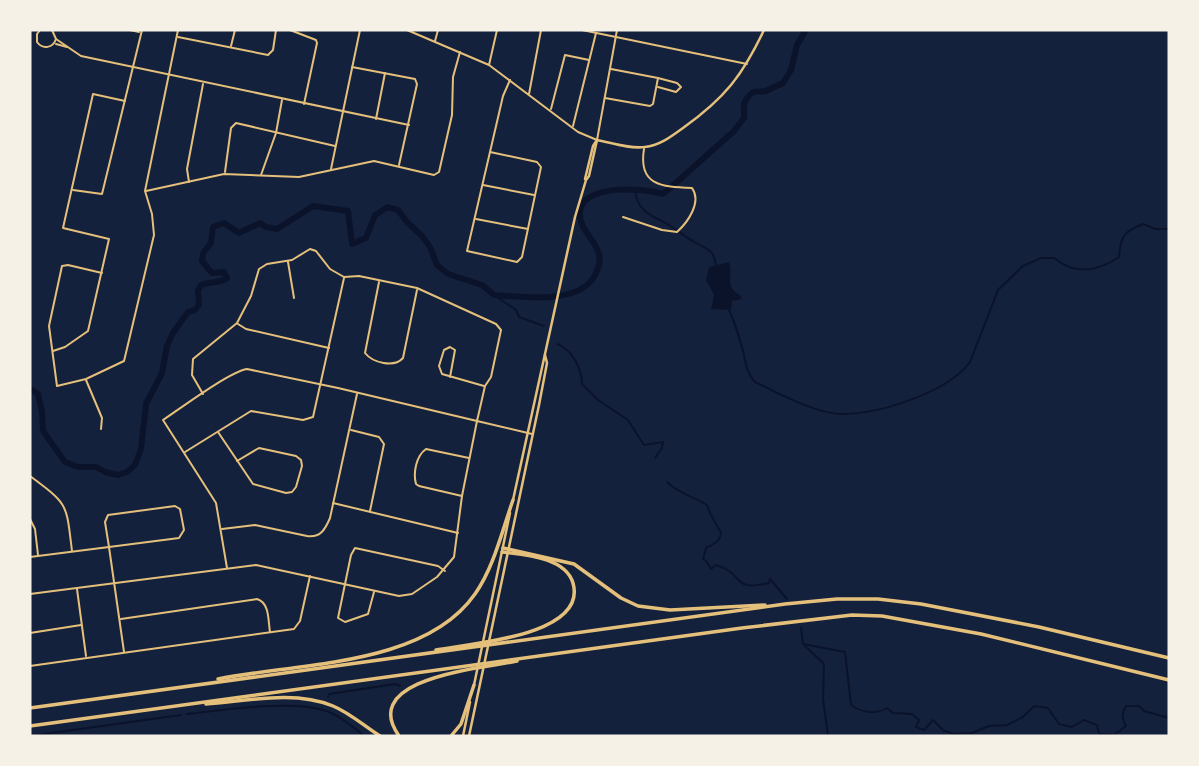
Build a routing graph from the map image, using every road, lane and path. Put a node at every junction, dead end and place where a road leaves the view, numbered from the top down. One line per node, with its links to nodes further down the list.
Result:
1 (40, 30): 20 (street)
2 (52, 30): 24 (street)
3 (130, 30): 17 (street)
4 (178, 30): 21 (street)
5 (235, 30): 27 (street)
6 (276, 30): 27 (street)
7 (290, 30): 46 (street)
8 (360, 30): 34 (street)
9 (407, 30): 25 (street)
10 (438, 30): 25 (street)
11 (497, 30): 32 (street)
12 (541, 30): 42 (street)
13 (582, 30): 18 (street)
14 (617, 30): 22 (street)
15 (758, 30): 16 (street)
16 (764, 30): 31 (main road)
17 (141, 31): 33 (street)
18 (596, 33): 22 (street); 30 (street)
19 (30, 34): 20 (street); 23 (street)
20 (37, 34): 23 (street)
21 (176, 37): 27 (street); 37 (street)
22 (616, 37): 31 (street); 35 (street)
23 (36, 39): 26 (street)
24 (56, 39): 26 (street); 28 (street)
25 (435, 41): 29 (street)
26 (54, 44): 28 (street)
27 (230, 47)
28 (68, 48): 33 (street)
29 (460, 52): 32 (street); 57 (street)
30 (589, 60): 47 (street); 51 (street)
31 (747, 64): 55 (main road)
32 (489, 65): 39 (street)
33 (133, 66): 37 (street); 45 (street)
34 (352, 67): 36 (street); 48 (street)
35 (610, 69): 38 (street); 43 (street)
36 (386, 72): 49 (street); 50 (street)
37 (169, 74): 40 (street); 64 (street)
38 (658, 78): 41 (street); 41 (street)
39 (510, 80): 42 (street); 56 (street)
40 (203, 82): 44 (street); 61 (street)
41 (657, 87): 43 (street)
42 (529, 94): 47 (street)
43 (604, 98): 53 (street)
44 (282, 99): 46 (street); 52 (street)
45 (125, 101): 63 (street); 63 (street)
46 (304, 104): 48 (street)
47 (550, 110): 51 (street)
48 (343, 112): 49 (street); 54 (street)
49 (376, 119): 50 (street)
50 (409, 125): 57 (street)
51 (572, 127): 53 (street)
52 (275, 133): 54 (street); 59 (street); 60 (street)
53 (597, 140): 55 (main road); 78 (main road)
54 (335, 146): 58 (street)
55 (644, 147): 66 (street)
56 (490, 152): 62 (street); 65 (street)
57 (399, 167): 58 (street)
58 (331, 169): 60 (street)
59 (224, 174): 60 (street); 61 (street)
60 (260, 177)
61 (190, 183): 64 (street)
62 (483, 185): 65 (street); 67 (street)
63 (72, 189): 70 (street)
64 (145, 191): 80 (street)
65 (536, 195): 68 (street)
66 (623, 217)
67 (475, 218): 68 (street); 68 (street)
68 (528, 229)
69 (288, 261): 71 (street); 74 (street); 75 (street)
70 (102, 273): 77 (street); 77 (street)
71 (344, 277): 72 (street); 76 (street)
72 (380, 281): 73 (street); 73 (street)
73 (417, 288): 82 (street)
74 (294, 298)
75 (237, 323): 76 (street); 84 (street)
76 (329, 348): 81 (street)
77 (52, 351): 80 (street)
78 (545, 355): 89 (main road); 90 (main road)
79 (450, 377): 79 (street); 82 (street)
80 (86, 379): 86 (street)
81 (321, 384): 83 (street); 84 (street); 88 (street)
82 (485, 386): 85 (street)
83 (357, 392): 85 (street); 87 (street)
84 (203, 394): 91 (street)
85 (477, 421): 89 (street); 92 (street)
86 (101, 429)
87 (349, 430): 97 (street); 98 (street)
88 (217, 431): 91 (street); 93 (street)
89 (526, 432): 90 (street); 96 (main road)
90 (532, 434): 103 (main road)
91 (184, 452): 100 (street)
92 (470, 458): 95 (street); 95 (street)
93 (237, 461): 93 (street)
94 (30, 476): 104 (street)
95 (462, 496): 101 (street)
96 (513, 500): 103 (main road); 128 (highway)
97 (333, 503): 98 (street); 100 (street)
98 (369, 512): 101 (street)
99 (30, 519): 105 (street)
100 (221, 529): 107 (street)
101 (458, 533): 108 (street)
102 (109, 547): 102 (street); 104 (street); 110 (street)
103 (506, 550): 115 (highway); 124 (highway); 127 (main road); 136 (main road)
104 (72, 552): 105 (street)
105 (38, 556): 106 (street)
106 (30, 557)
107 (227, 569): 109 (street); 110 (street)
108 (445, 570): 111 (street); 113 (street)
109 (310, 576): 111 (street); 119 (street)
110 (114, 583): 112 (street); 116 (street)
111 (345, 584): 113 (street); 113 (street)
112 (77, 588): 114 (street); 117 (street)
113 (374, 590)
114 (30, 594)
115 (785, 604): 122 (highway); 124 (highway)
116 (120, 619): 119 (street); 120 (street)
117 (82, 625): 118 (street); 123 (street)
118 (30, 633)
119 (270, 633): 120 (street)
120 (124, 653): 123 (street)
121 (543, 655): 126 (highway); 129 (highway); 133 (highway)
122 (1169, 658)
123 (86, 659): 125 (street)
124 (379, 660): 128 (highway)
125 (30, 666)
126 (1169, 680)
127 (474, 685): 134 (highway); 135 (main road)
128 (183, 686): 130 (highway)
129 (180, 706): 131 (highway); 132 (highway)
130 (30, 708)
131 (30, 726)
132 (380, 736)
133 (399, 736)
134 (451, 736)
135 (463, 736)
136 (469, 736)

